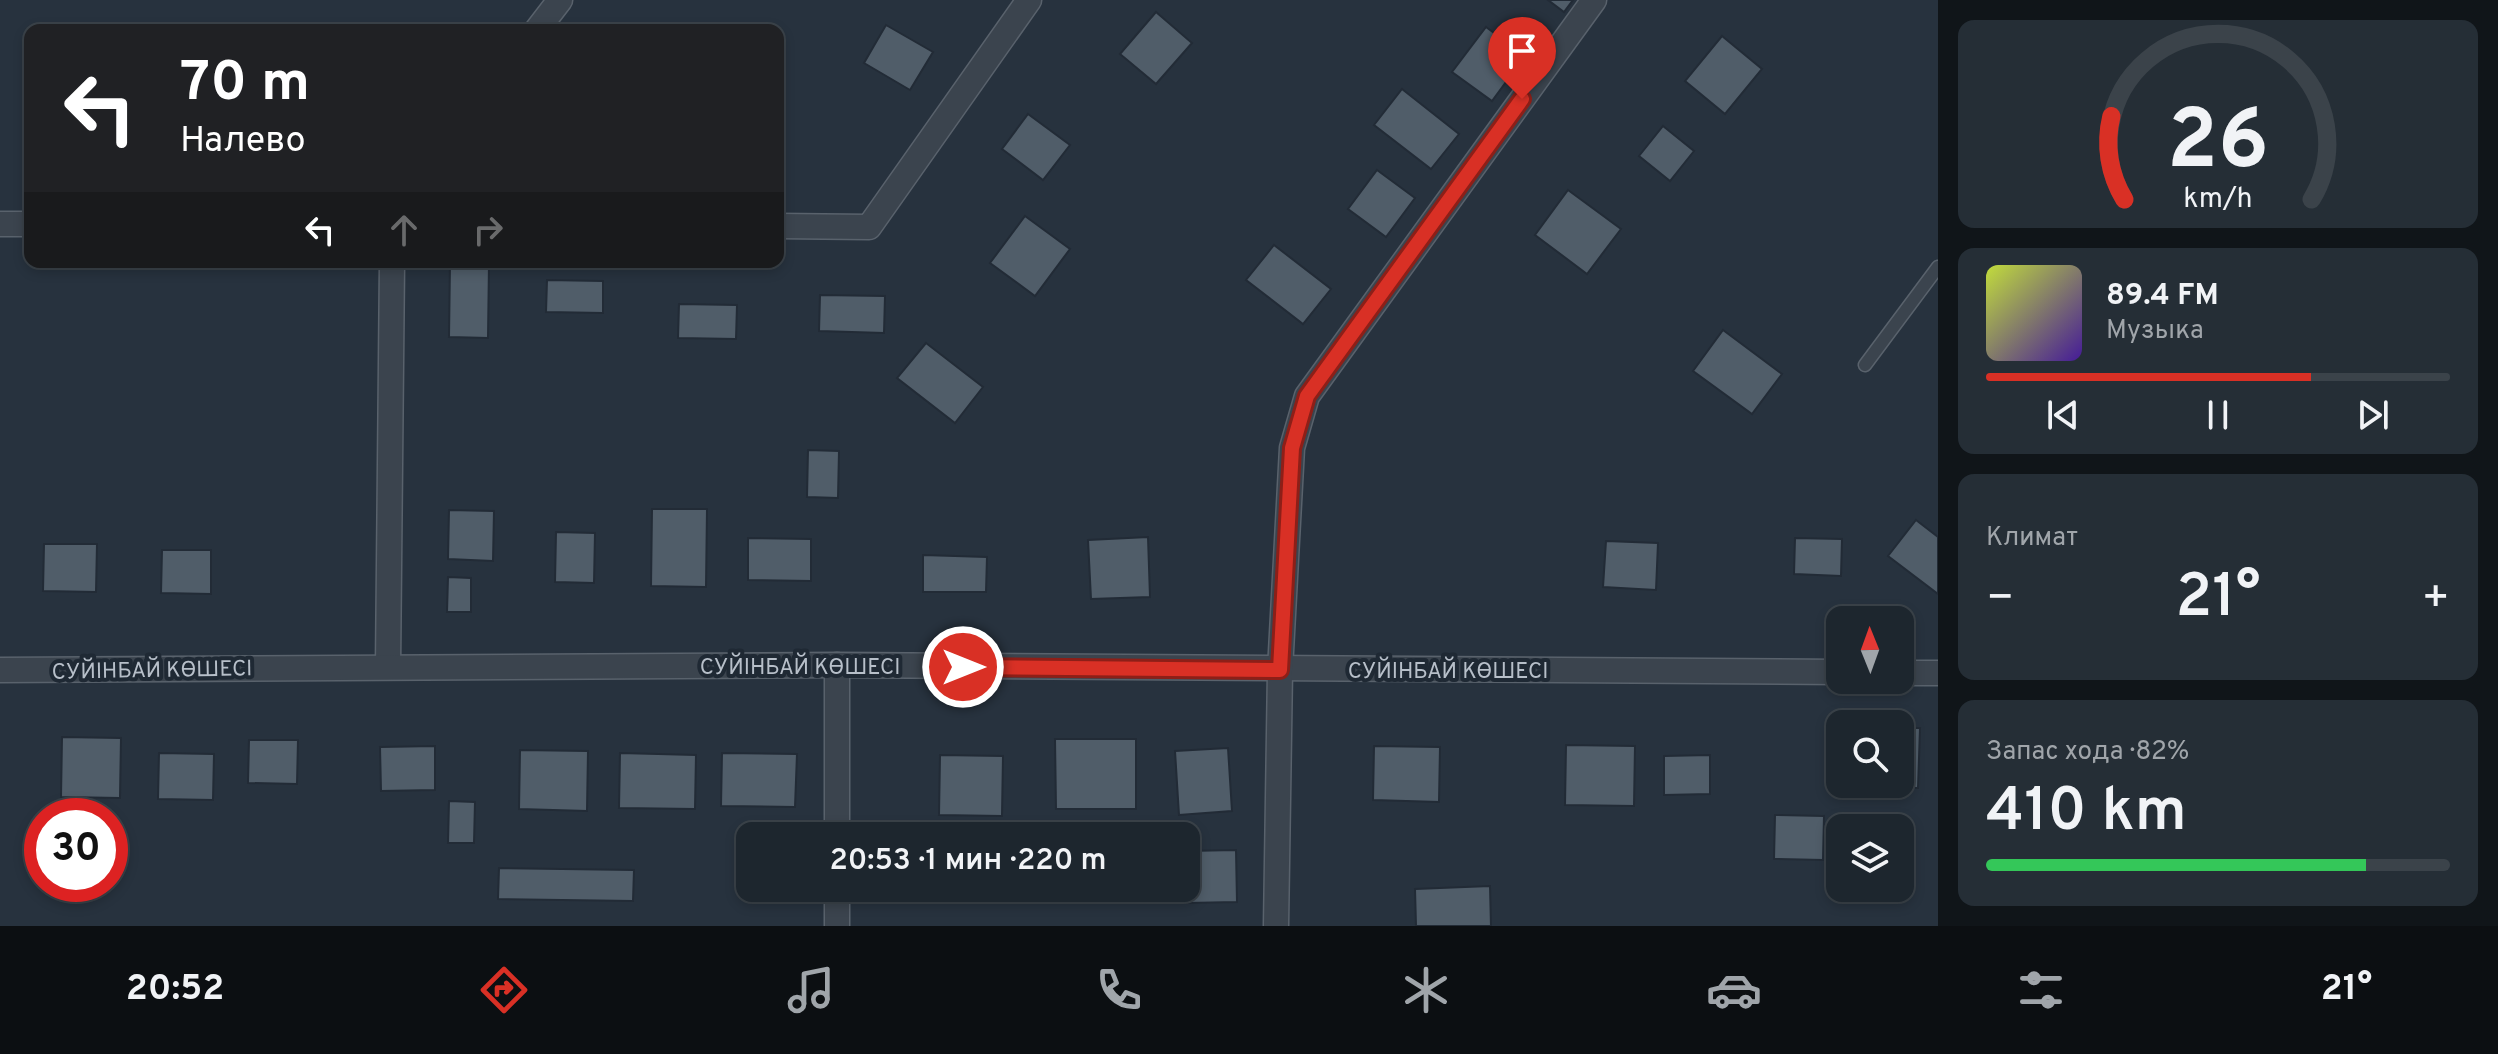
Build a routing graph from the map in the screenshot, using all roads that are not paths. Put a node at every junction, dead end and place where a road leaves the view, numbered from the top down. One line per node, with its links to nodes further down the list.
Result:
1 (560, 0): 4 (street)
2 (1029, 0): 7 (street)
3 (1594, 0): 14 (street)
4 (542, 24)
5 (0, 224): 6 (street)
6 (24, 224)
7 (784, 226)
8 (1938, 267): 10 (lane)
9 (392, 268): 12 (street)
10 (1865, 365)
11 (837, 665): 12 (street, СУЙІНБАЙ КӨШЕСІ); 14 (street, СУЙІНБАЙ КӨШЕСІ); 18 (street)
12 (388, 667): 13 (street, СУЙІНБАЙ КӨШЕСІ)
13 (0, 670)
14 (1280, 670): 15 (street, СУЙІНБАЙ КӨШЕСІ); 21 (street)
15 (1826, 672)
16 (1914, 673): 17 (street)
17 (1938, 673)
18 (837, 822)
19 (837, 902): 20 (street)
20 (837, 926)
21 (1276, 926)

